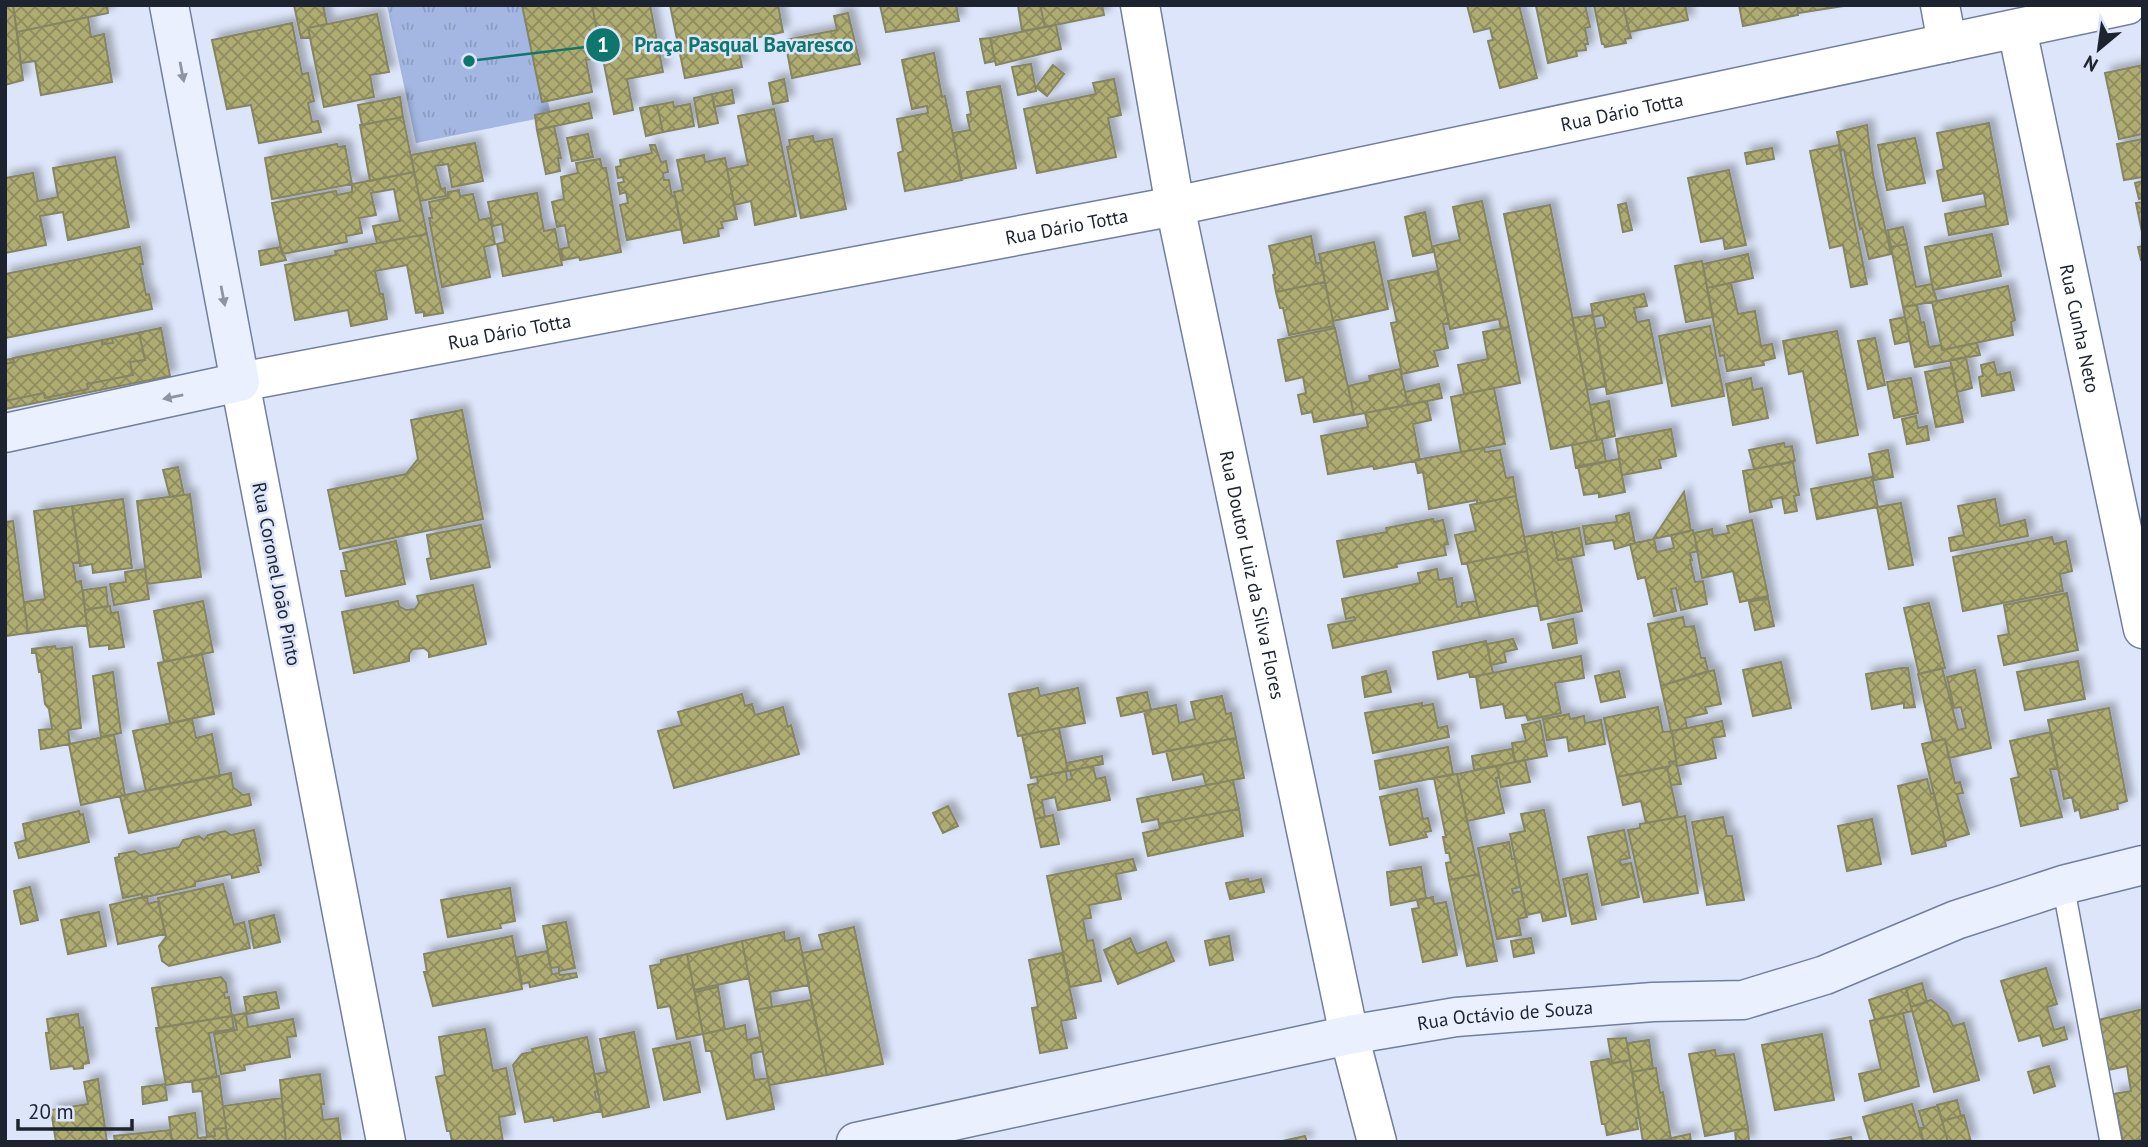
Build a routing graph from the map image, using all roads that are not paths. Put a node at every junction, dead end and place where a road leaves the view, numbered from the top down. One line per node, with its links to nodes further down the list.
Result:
1 (169, 5): 8 (street, Rua Coronel João Pinto, one-way to 8)
2 (1140, 5): 7 (street, Rua Doutor Luiz da Silva Flores)
3 (1940, 5): 6 (street)
4 (2127, 5): 5 (street, Rua Dário Totta)
5 (2017, 29): 6 (street, Rua Dário Totta); 10 (street, Rua Cunha Neto)
6 (1947, 43): 7 (street, Rua Dário Totta)
7 (1175, 206): 8 (street, Rua Dário Totta); 13 (street, Rua Doutor Luiz da Silva Flores)
8 (240, 382): 9 (street, Rua Dário Totta, one-way to 9); 14 (street, Rua Coronel João Pinto)
9 (5, 433)
10 (2143, 629)
11 (2143, 865): 12 (street, Rua Octávio de Souza)
12 (2063, 885): 13 (street, Rua Octávio de Souza); 17 (lane)
13 (1349, 1035): 15 (street, Rua Octávio de Souza); 16 (street, Rua Doutor Luiz da Silva Flores)
14 (386, 1142)
15 (856, 1142)
16 (1377, 1142)
17 (2111, 1142)

